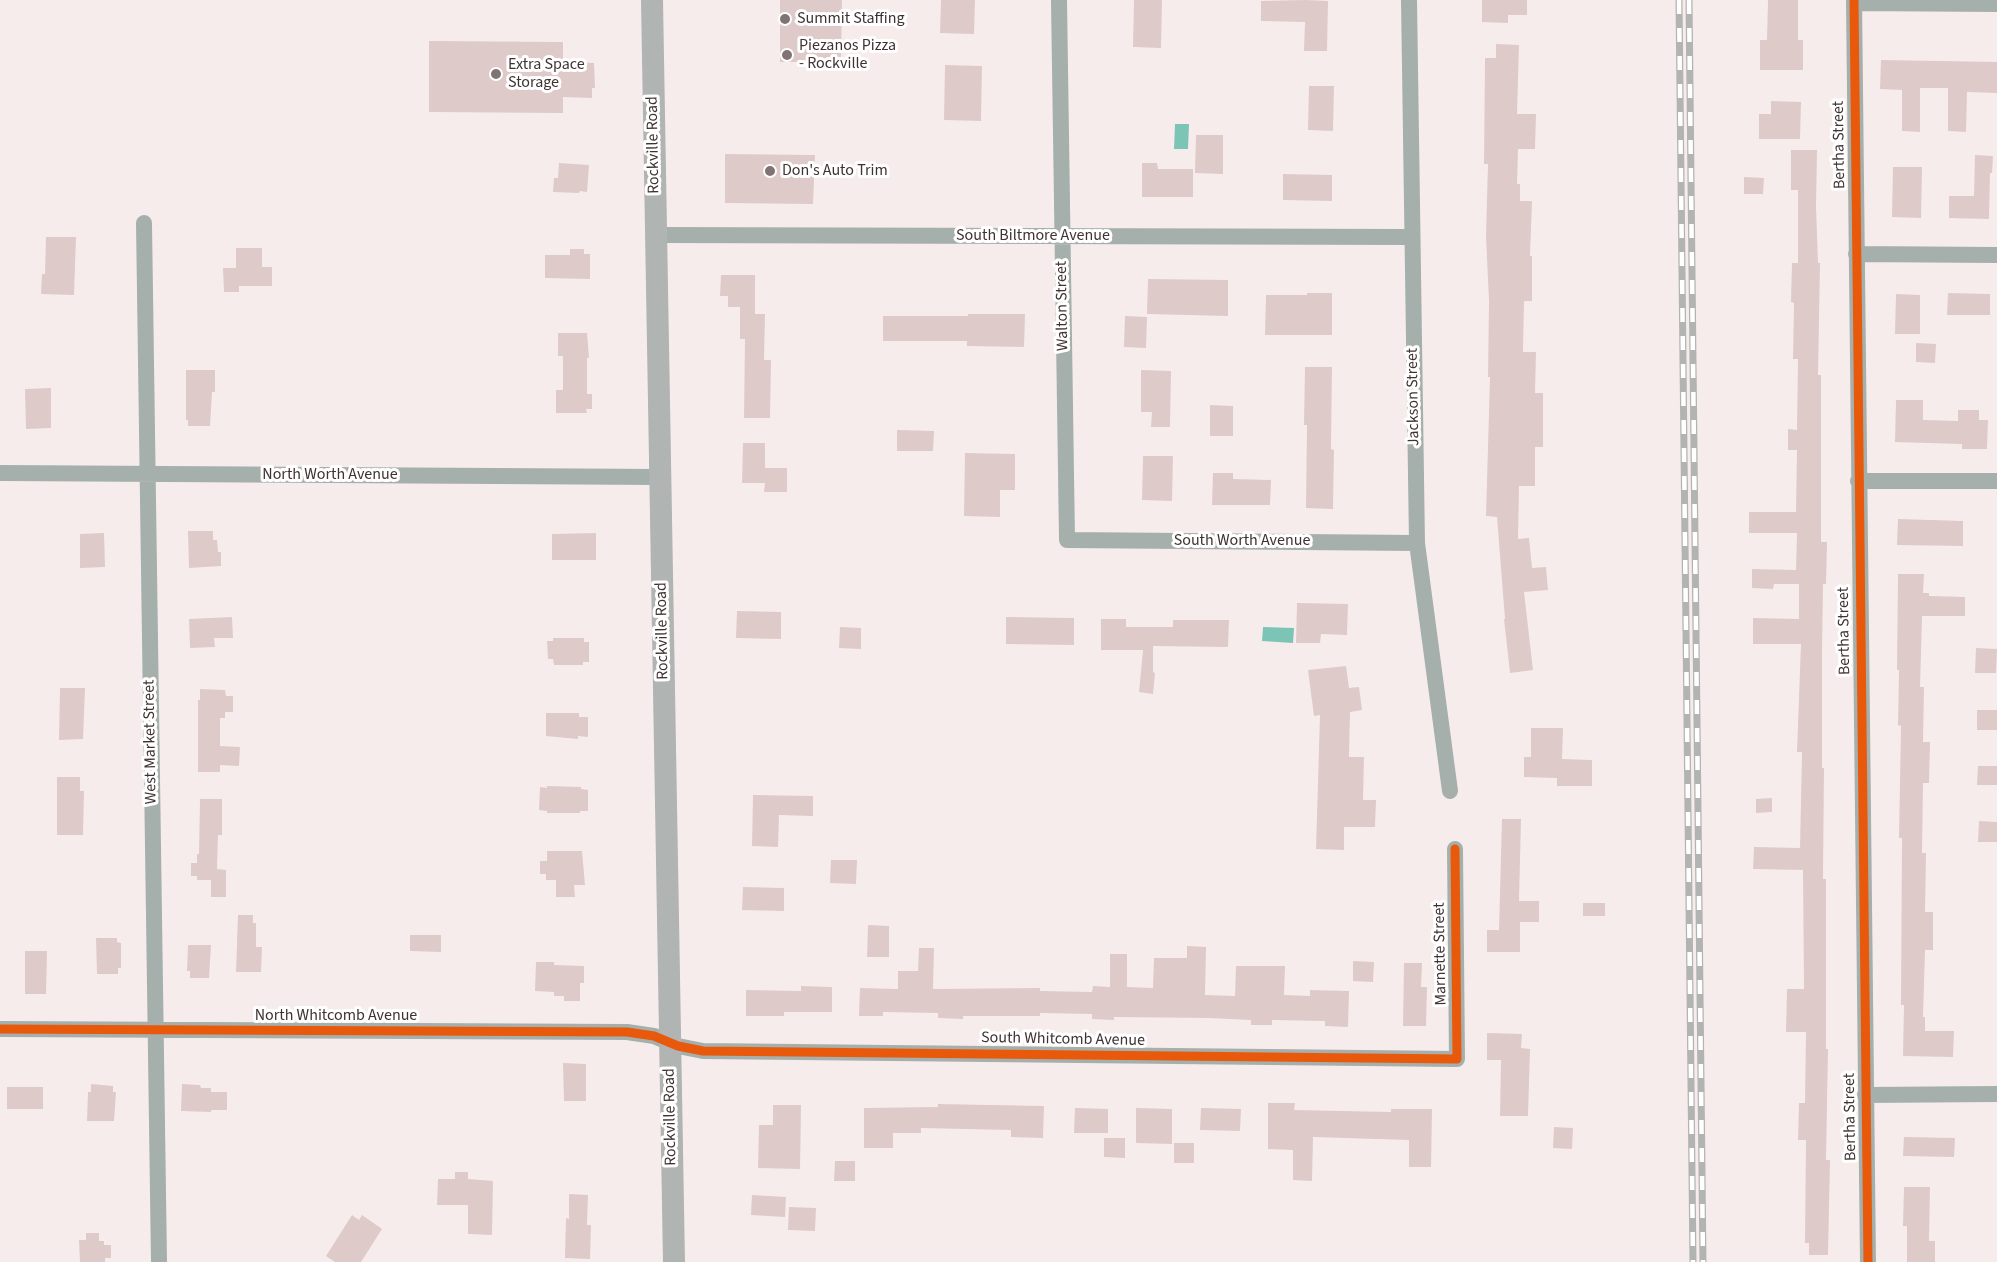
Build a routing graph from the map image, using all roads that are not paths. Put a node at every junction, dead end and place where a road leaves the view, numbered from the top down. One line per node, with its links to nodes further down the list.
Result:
1 (652, 0): 7 (main road, Rockville Road)
2 (1059, 0): 8 (street, Walton Street)
3 (1409, 0): 9 (street, Jackson Street)
4 (1854, 2): 5 (street); 10 (street, Bertha Street)
5 (1997, 4)
6 (144, 223): 13 (street, West Market Street)
7 (655, 235): 8 (street, South Biltmore Avenue); 14 (main road, Rockville Road)
8 (1062, 236): 9 (street, South Biltmore Avenue); 17 (street, Walton Street)
9 (1412, 237): 18 (street, Jackson Street)
10 (1857, 254): 11 (street); 15 (street, Bertha Street)
11 (1997, 255)
12 (0, 473): 13 (street, North Worth Avenue)
13 (146, 474): 14 (street, North Worth Avenue); 22 (street, West Market Street)
14 (660, 477): 23 (main road, Rockville Road)
15 (1858, 481): 16 (street); 26 (street, Bertha Street)
16 (1997, 481)
17 (1067, 540): 18 (street, South Worth Avenue)
18 (1417, 543): 19 (street, Jackson Street)
19 (1450, 791)
20 (1455, 849): 24 (street, Marnette Street)
21 (0, 1029): 22 (street, North Whitcomb Avenue)
22 (155, 1030): 23 (street, North Whitcomb Avenue); 27 (street, West Market Street)
23 (670, 1042): 24 (street, South Whitcomb Avenue); 28 (main road, Rockville Road)
24 (1457, 1059)
25 (1997, 1094): 26 (street)
26 (1865, 1095): 29 (street, Bertha Street)
27 (159, 1262)
28 (674, 1262)
29 (1868, 1262)

